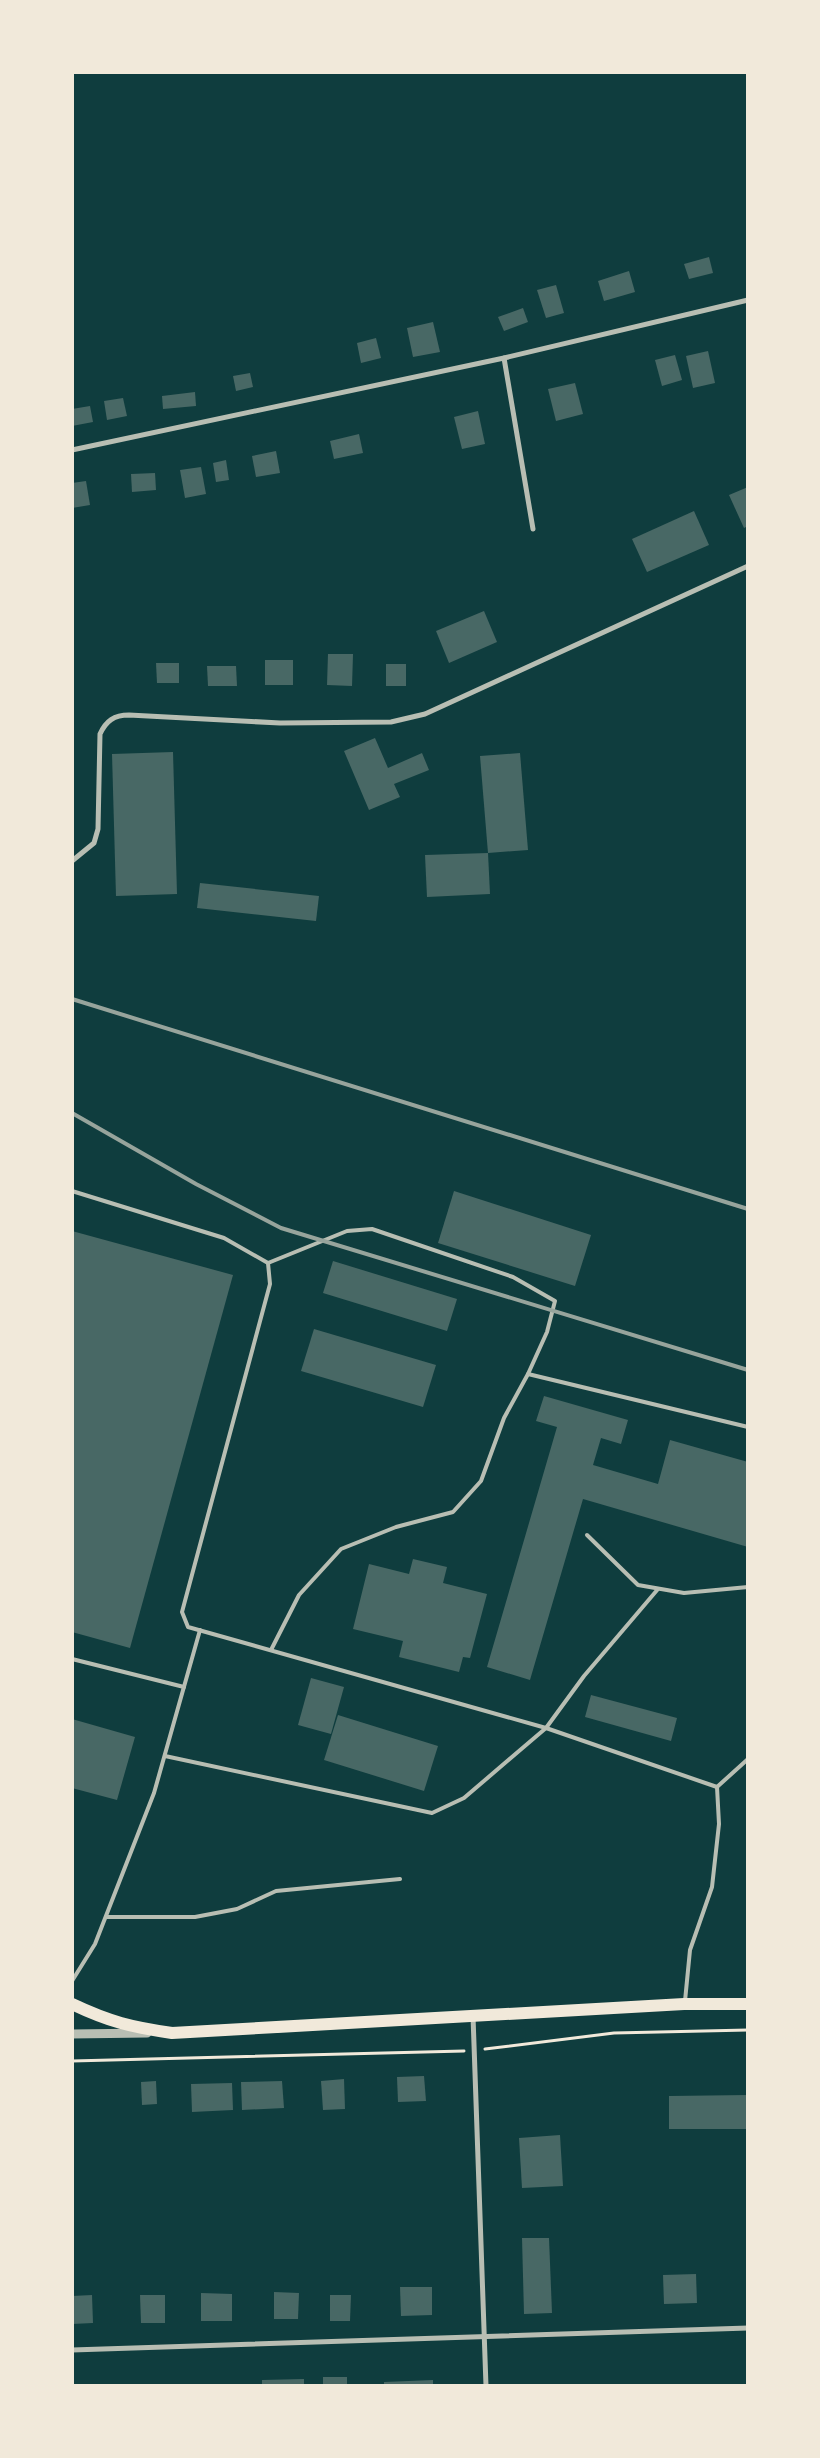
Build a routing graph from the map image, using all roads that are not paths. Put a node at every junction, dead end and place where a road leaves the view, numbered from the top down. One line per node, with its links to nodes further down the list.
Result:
1 (748, 300): 2 (street)
2 (504, 358): 3 (street); 4 (street)
3 (72, 450)
4 (533, 529)
5 (748, 566): 6 (street)
6 (72, 861)
7 (72, 1191): 8 (lane)
8 (268, 1263): 9 (lane); 14 (lane)
9 (528, 1374): 10 (lane); 15 (lane)
10 (748, 1427)
11 (587, 1536): 13 (lane)
12 (748, 1587): 13 (lane)
13 (658, 1589): 18 (lane)
14 (200, 1630): 15 (lane); 17 (lane)
15 (271, 1650): 18 (lane)
16 (72, 1659): 17 (lane)
17 (184, 1687): 19 (lane)
18 (546, 1728): 19 (lane); 21 (lane)
19 (165, 1756): 23 (lane)
20 (748, 1759): 21 (lane)
21 (717, 1787): 26 (lane)
22 (400, 1879): 23 (lane)
23 (106, 1916): 24 (lane)
24 (72, 1982)
25 (72, 2004): 29 (main road)
26 (684, 2004): 27 (main road); 28 (main road)
27 (748, 2004)
28 (473, 2016): 29 (main road); 32 (street)
29 (172, 2033): 30 (street)
30 (72, 2034)
31 (748, 2328): 32 (street)
32 (485, 2336): 33 (street); 34 (street)
33 (72, 2350)
34 (486, 2386)

